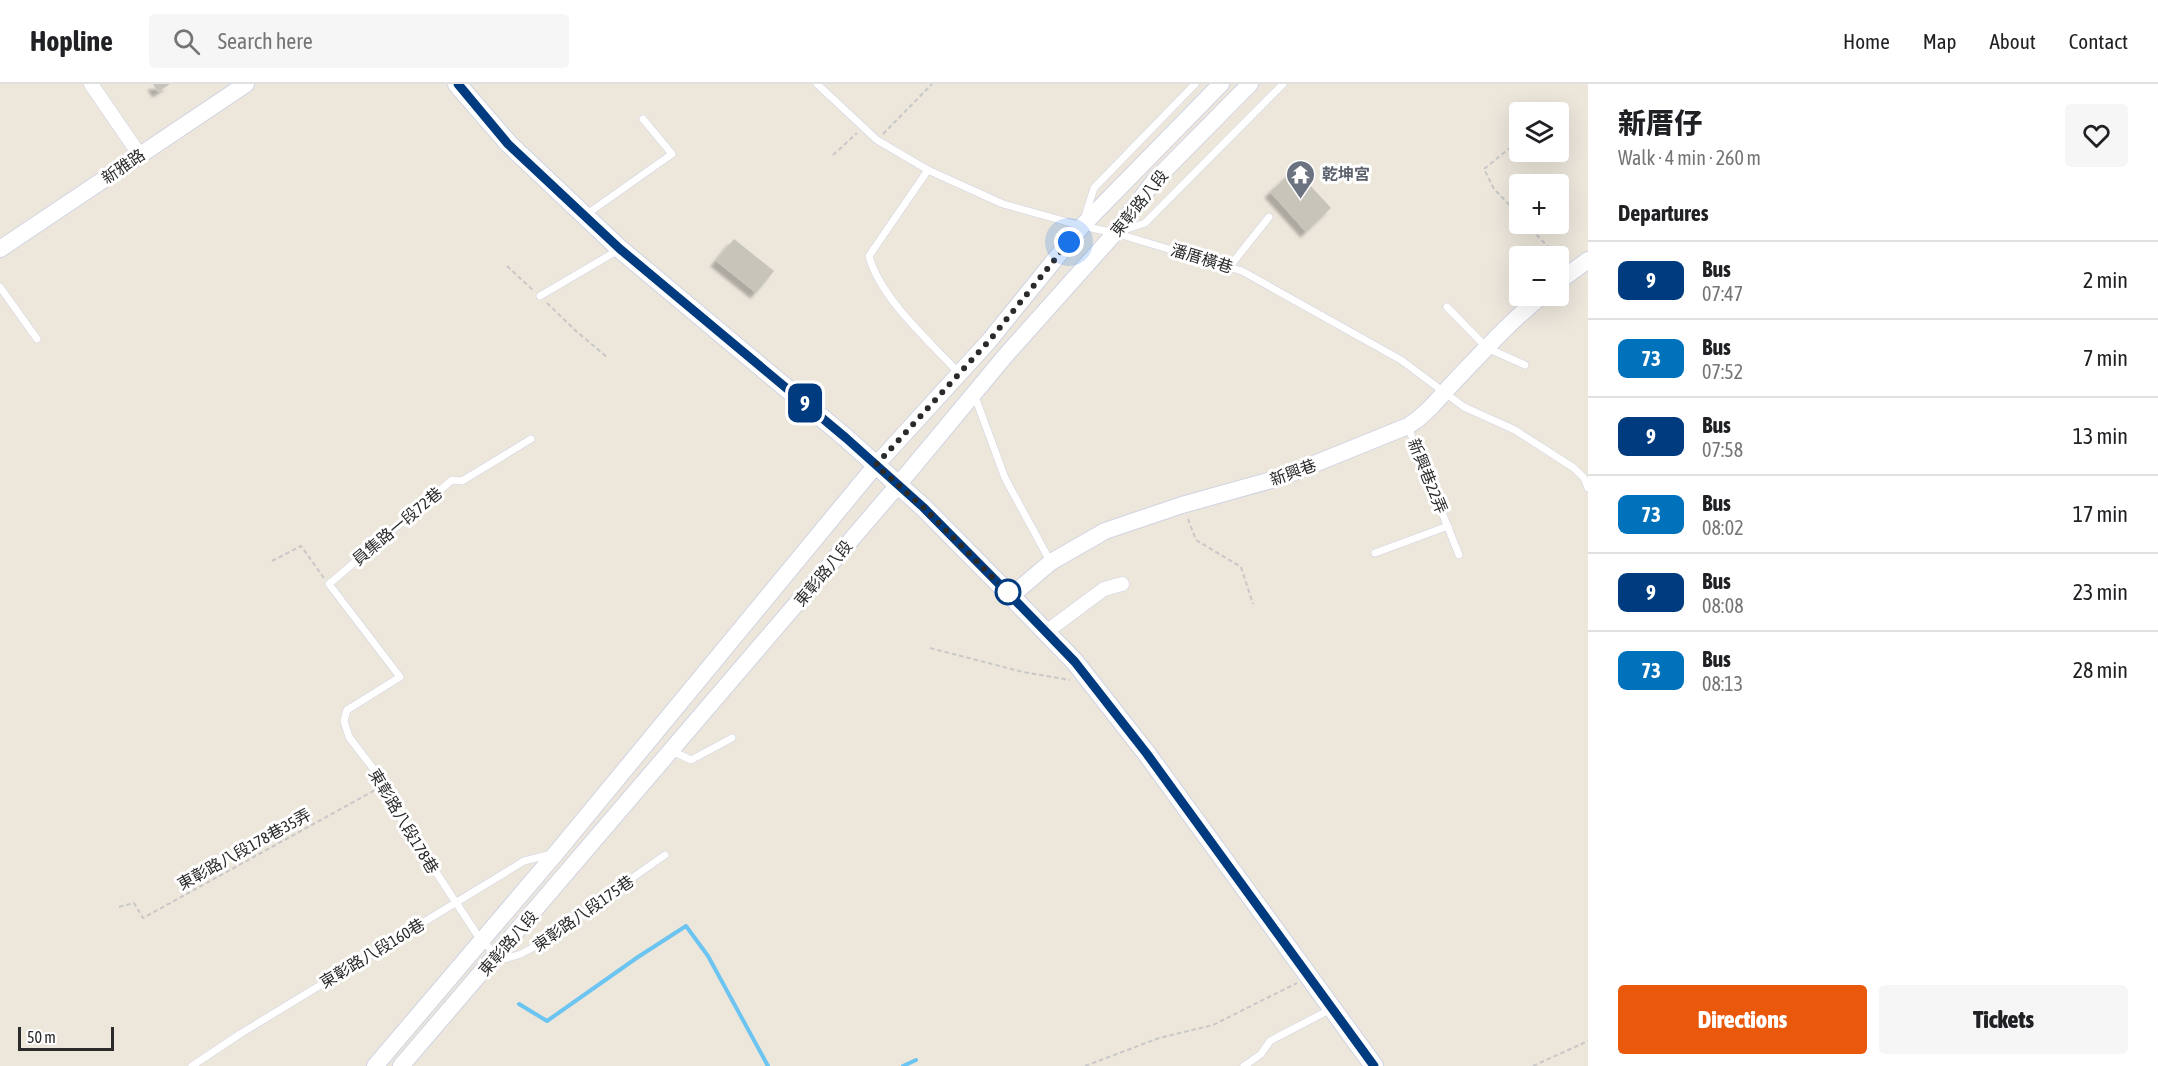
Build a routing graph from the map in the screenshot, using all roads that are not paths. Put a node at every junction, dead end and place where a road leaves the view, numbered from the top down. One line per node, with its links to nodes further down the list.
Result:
1 (91, 84): 10 (street)
2 (246, 84): 10 (street, 新雅路)
3 (458, 84): 12 (main road)
4 (817, 84): 11 (lane, 潘厝橫巷)
5 (1195, 84): 14 (lane)
6 (1221, 84): 14 (street, 東彰路八段)
7 (1250, 84): 15 (street, 東彰路八段)
8 (1283, 84): 15 (lane)
9 (644, 119): 12 (lane)
10 (139, 154): 16 (street, 新雅路)
11 (928, 170): 14 (lane, 潘厝橫巷); 28 (lane)
12 (585, 216): 17 (main road)
13 (1269, 217): 19 (lane)
14 (1082, 226): 15 (lane, 潘厝橫巷); 28 (street, 東彰路八段)
15 (1115, 232): 19 (lane, 潘厝橫巷); 30 (street, 東彰路八段)
16 (0, 249)
17 (620, 249): 22 (lane); 33 (main road)
18 (1588, 260): 20 (street)
19 (1230, 266): 29 (lane, 潘厝橫巷)
20 (1569, 274)
21 (0, 287): 25 (lane)
22 (540, 296)
23 (1529, 306): 26 (street, 新興巷)
24 (1447, 307): 26 (lane)
25 (37, 339)
26 (1487, 348): 27 (lane); 29 (street, 新興巷)
27 (1525, 365)
28 (959, 373): 33 (street, 東彰路八段)
29 (1444, 392): 31 (street, 新興巷); 34 (lane, 潘厝橫巷)
30 (974, 394): 36 (street, 東彰路八段); 41 (lane)
31 (1408, 426): 38 (lane, 新興巷22弄); 41 (street, 新興巷)
32 (531, 439): 42 (lane, 員集路一段72巷)
33 (876, 465): 36 (main road); 48 (street, 東彰路八段)
34 (1574, 468): 35 (lane, 潘厝橫巷); 37 (lane, 潘厝橫巷)
35 (1588, 471)
36 (898, 485): 44 (main road); 47 (street, 東彰路八段)
37 (1588, 488)
38 (1448, 526): 39 (lane, 新興巷22弄); 40 (lane, 新興巷22弄)
39 (1375, 553)
40 (1459, 555)
41 (1051, 562): 44 (street, 新興巷)
42 (329, 584): 50 (lane, 東彰路八段178巷)
43 (1122, 584): 45 (street)
44 (1011, 596): 45 (main road)
45 (1046, 632): 53 (main road)
46 (732, 738): 47 (lane)
47 (672, 750): 52 (street, 東彰路八段)
48 (557, 852): 50 (lane, 東彰路八段160巷); 51 (street, 東彰路八段)
49 (665, 855): 52 (lane, 東彰路八段175巷)
50 (455, 902): 51 (lane, 東彰路八段178巷); 54 (lane, 東彰路八段160巷)
51 (482, 942): 52 (lane, 東彰路八段178巷); 55 (street, 東彰路八段)
52 (497, 955): 56 (street, 東彰路八段)
53 (1331, 1009): 57 (lane); 58 (main road)
54 (192, 1066)
55 (375, 1066)
56 (401, 1066)
57 (1244, 1066)
58 (1374, 1066)

